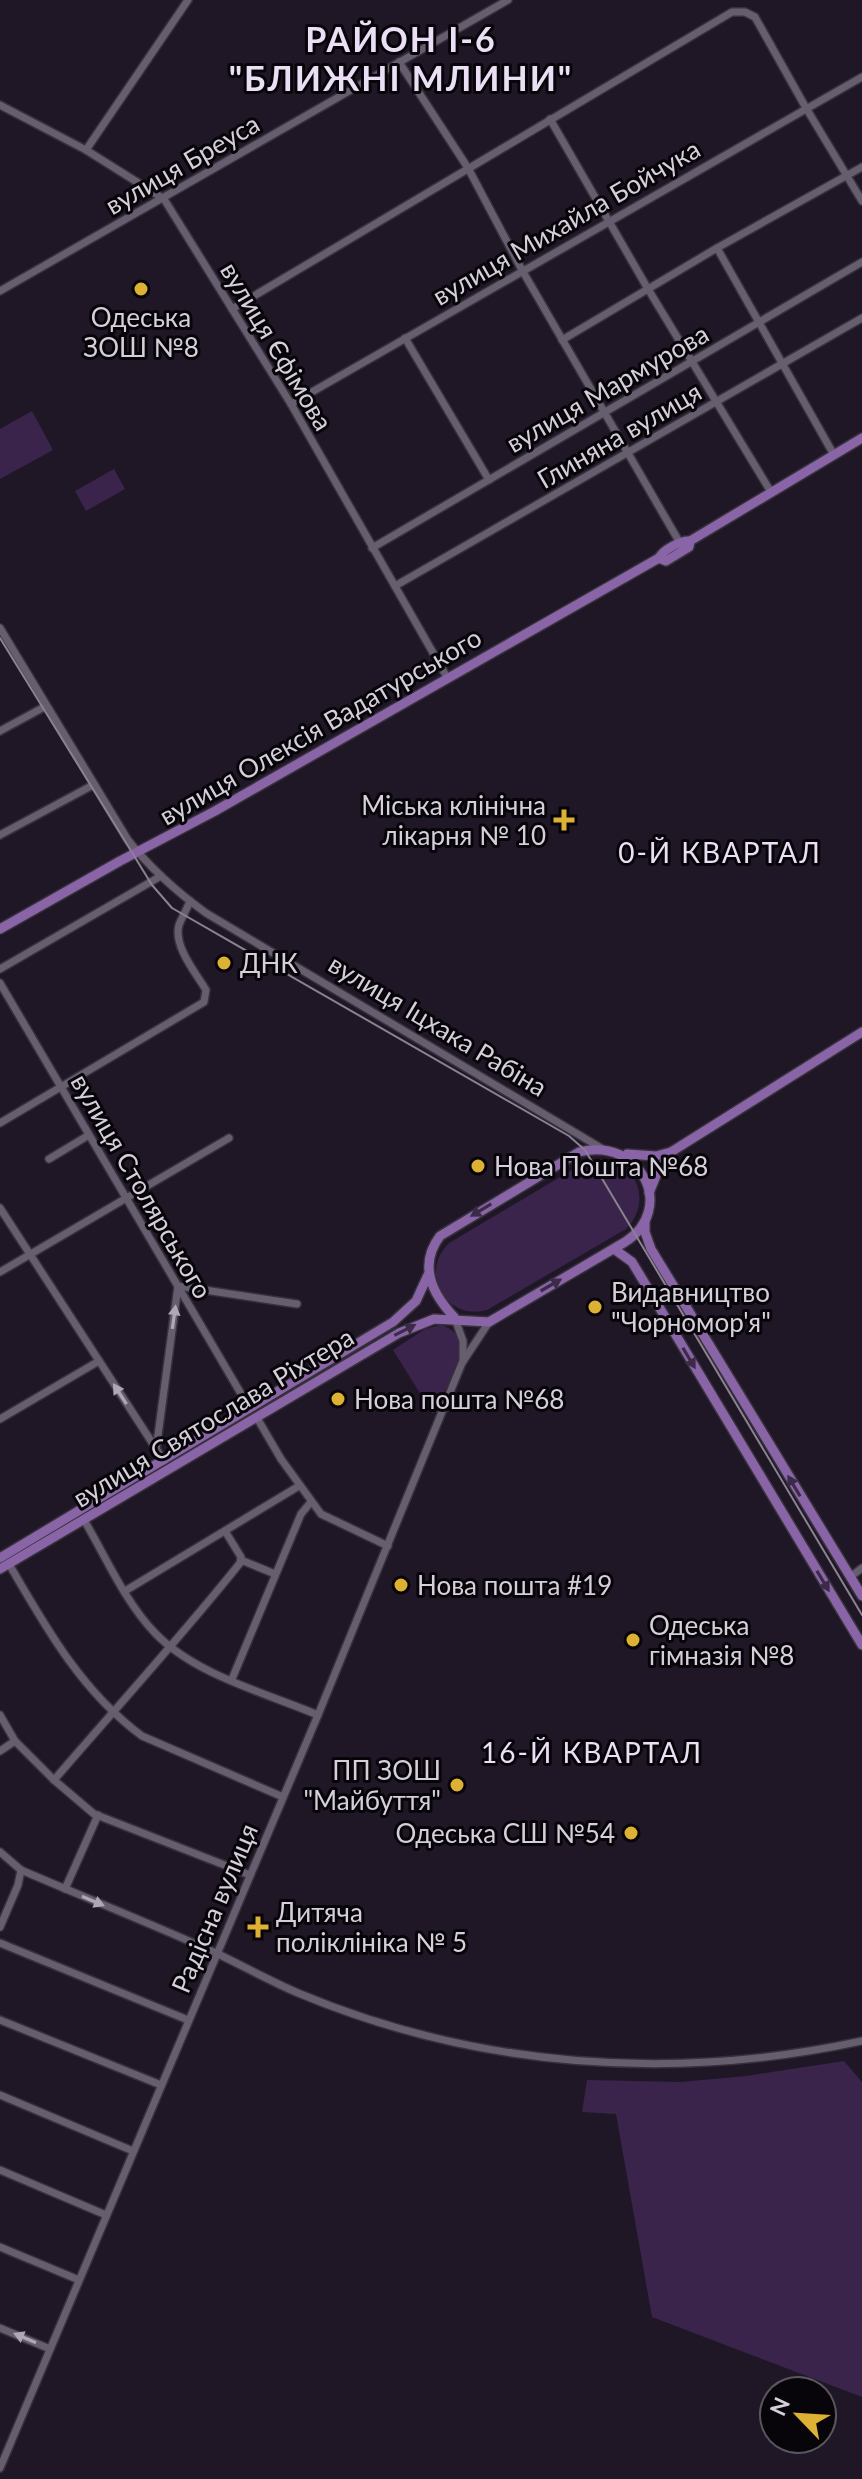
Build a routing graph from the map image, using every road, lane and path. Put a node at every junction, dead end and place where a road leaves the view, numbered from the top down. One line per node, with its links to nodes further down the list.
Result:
1 (188, 0): 8 (street)
2 (508, 0): 3 (street, вулиця Бреуса)
3 (399, 62): 10 (street); 12 (street, вулиця Бреуса)
4 (862, 77): 6 (street, вулиця Михайла Бойчука)
5 (0, 105): 8 (street, вулиця Єфімова)
6 (806, 108): 7 (street); 11 (street); 14 (street, вулиця Михайла Бойчука)
7 (550, 119): 10 (street); 14 (street)
8 (86, 150): 12 (street, вулиця Єфімова)
9 (862, 167): 11 (street)
10 (468, 168): 17 (street); 20 (street)
11 (847, 176): 13 (street); 15 (street)
12 (164, 199): 19 (street, вулиця Бреуса); 20 (street, вулиця Єфімова)
13 (862, 201)
14 (609, 220): 17 (street, вулиця Михайла Бойчука); 18 (street)
15 (717, 248): 18 (street); 22 (street)
16 (862, 262): 22 (street, вулиця Мармурова)
17 (522, 270): 23 (street, вулиця Михайла Бойчука); 24 (street)
18 (648, 289): 24 (street); 25 (street)
19 (0, 291)
20 (232, 309): 28 (street, вулиця Єфімова)
21 (862, 318): 26 (street, Глиняна вулиця)
22 (760, 322): 25 (street, вулиця Мармурова); 26 (street)
23 (405, 338): 28 (street, вулиця Михайла Бойчука); 33 (street)
24 (562, 340): 29 (street)
25 (692, 362): 27 (street); 29 (street, вулиця Мармурова)
26 (782, 363): 27 (street, Глиняна вулиця); 32 (street)
27 (715, 402): 31 (street, Глиняна вулиця); 34 (street)
28 (291, 404): 36 (street, вулиця Єфімова)
29 (606, 412): 31 (street); 33 (street, вулиця Мармурова)
30 (862, 438): 32 (main road, вулиця Олексія Вадатурського)
31 (628, 452): 35 (street); 37 (street, Глиняна вулиця)
32 (834, 455): 34 (main road, вулиця Олексія Вадатурського)
33 (489, 480): 36 (street, вулиця Мармурова)
34 (771, 492): 35 (main road, вулиця Олексія Вадатурського)
35 (685, 542): 40 (main road, вулиця Олексія Вадатурського)
36 (372, 548): 37 (street, вулиця Єфімова)
37 (395, 586): 40 (street, вулиця Єфімова)
38 (0, 628): 39 (street, вулиця Іцхака Рабіна)
39 (4, 642): 41 (street, вулиця Іцхака Рабіна)
40 (448, 679): 45 (main road, вулиця Олексія Вадатурського)
41 (46, 706): 42 (street); 43 (street, вулиця Іцхака Рабіна)
42 (0, 731)
43 (93, 785): 44 (street); 45 (street, вулиця Іцхака Рабіна)
44 (0, 835)
45 (138, 853): 46 (street, вулиця Іцхака Рабіна); 48 (main road, вулиця Олексія Вадатурського)
46 (161, 876): 47 (street, вулиця Іцхака Рабіна); 49 (street)
47 (190, 901): 52 (street); 56 (street, вулиця Іцхака Рабіна)
48 (0, 929)
49 (0, 969)
50 (0, 983): 52 (street, вулиця Столярського)
51 (862, 1032): 58 (main road)
52 (61, 1088): 53 (street); 54 (street, вулиця Столярського)
53 (0, 1123)
54 (89, 1135): 59 (street); 61 (street, вулиця Столярського)
55 (229, 1138): 61 (street)
56 (601, 1148): 57 (main road); 67 (main road, вулиця Святослава Ріхтера, one-way to 67)
57 (616, 1151): 58 (main road); 60 (main road)
58 (671, 1152): 60 (main road)
59 (49, 1159)
60 (649, 1193): 63 (main road)
61 (127, 1197): 65 (street); 68 (street, вулиця Столярського)
62 (0, 1208): 65 (street)
63 (645, 1221): 64 (main road); 89 (main road, one-way to 63)
64 (614, 1249): 71 (main road, one-way to 64); 92 (main road, one-way to 92)
65 (30, 1255): 66 (street); 72 (street)
66 (0, 1272)
67 (428, 1275): 70 (main road); 74 (main road, вулиця Святослава Ріхтера)
68 (178, 1286): 69 (street); 74 (street, вулиця Столярського); 77 (street, one-way to 68)
69 (297, 1304)
70 (455, 1318): 71 (main road, вулиця Святослава Ріхтера); 73 (street, Радісна вулиця); 75 (main road, вулиця Святослава Ріхтера, one-way to 70)
71 (489, 1322): 73 (street, Радісна вулиця)
72 (99, 1361): 76 (street); 77 (street, one-way to 72)
73 (462, 1363): 84 (street, Радісна вулиця)
74 (250, 1409): 78 (main road, вулиця Святослава Ріхтера)
75 (257, 1418): 79 (main road, вулиця Святослава Ріхтера); 80 (street)
76 (0, 1419)
77 (156, 1450): 78 (street)
78 (163, 1460): 79 (street); 85 (main road, вулиця Святослава Ріхтера)
79 (169, 1469): 82 (main road, вулиця Святослава Ріхтера)
80 (299, 1486): 81 (street); 83 (street)
81 (311, 1502): 84 (street); 88 (street)
82 (84, 1520): 85 (main road, вулиця Святослава Ріхтера); 90 (street)
83 (225, 1531): 86 (street); 90 (street)
84 (388, 1546): 97 (street, Радісна вулиця)
85 (2, 1560): 95 (street)
86 (241, 1560): 88 (street); 93 (street)
87 (862, 1568): 89 (street)
88 (275, 1574): 94 (street)
89 (850, 1577): 91 (main road)
90 (125, 1591): 93 (street)
91 (862, 1596)
92 (862, 1645)
93 (171, 1648): 94 (street); 95 (street)
94 (232, 1679): 97 (street)
95 (112, 1712): 100 (street); 101 (street)
96 (0, 1715): 98 (street)
97 (318, 1715): 101 (street, Радісна вулиця)
98 (15, 1741): 99 (street); 100 (street)
99 (0, 1751)
100 (54, 1780): 102 (street)
101 (283, 1797): 105 (street, Радісна вулиця)
102 (98, 1815): 105 (street); 106 (street)
103 (0, 1852): 104 (street)
104 (21, 1870): 106 (street); 107 (street)
105 (250, 1875): 109 (street, Радісна вулиця)
106 (65, 1889): 109 (street, one-way to 109)
107 (0, 1927)
108 (0, 1943): 111 (street)
109 (216, 1954): 111 (street, Радісна вулиця); 112 (street)
110 (0, 2020): 113 (street)
111 (188, 2020): 113 (street, Радісна вулиця)
112 (862, 2041)
113 (161, 2085): 115 (street, Радісна вулиця)
114 (0, 2095): 115 (street)
115 (133, 2151): 117 (street, Радісна вулиця)
116 (0, 2170): 117 (street)
117 (106, 2215): 119 (street, Радісна вулиця)
118 (0, 2247): 119 (street)
119 (79, 2280): 121 (street, Радісна вулиця)
120 (0, 2328): 121 (street, one-way to 120)
121 (50, 2349): 122 (street, Радісна вулиця)
122 (0, 2468)

